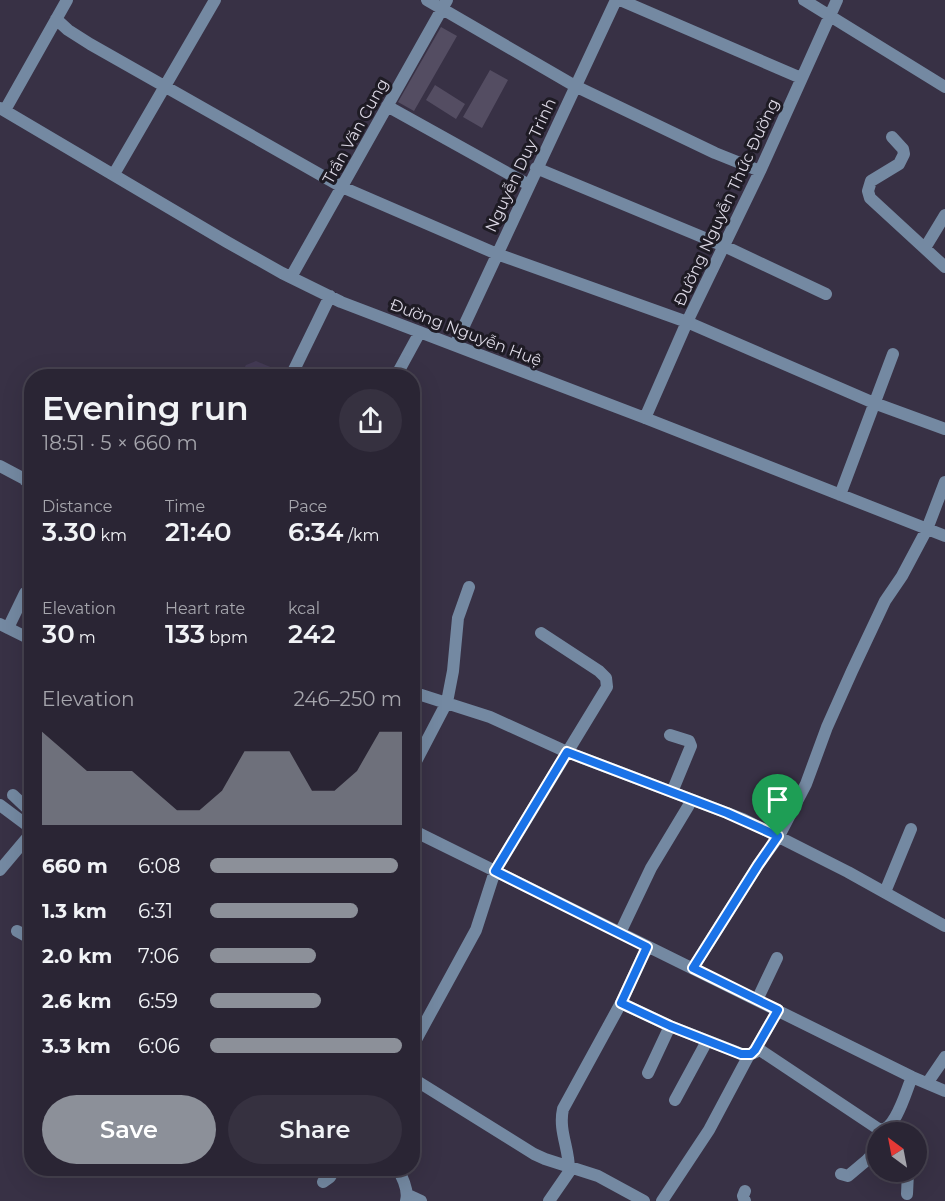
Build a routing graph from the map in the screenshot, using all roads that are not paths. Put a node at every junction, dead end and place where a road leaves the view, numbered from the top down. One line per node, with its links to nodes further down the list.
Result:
1 (67, 0): 9 (street)
2 (215, 0): 12 (street)
3 (427, 0): 7 (street)
4 (618, 0): 10 (street); 11 (street, Nguyễn Duy Trinh)
5 (804, 0): 8 (street)
6 (837, 0): 8 (street, Đường Nguyễn Thức Đường)
7 (445, 4): 11 (street); 14 (street, Trần Văn Cung)
8 (830, 15): 10 (street, Đường Nguyễn Thức Đường); 13 (street)
9 (56, 19): 12 (street); 15 (street)
10 (801, 78): 18 (street, Đường Nguyễn Thức Đường)
11 (575, 86): 17 (street, Nguyễn Duy Trinh); 18 (street)
12 (165, 87): 19 (street); 21 (street)
13 (945, 87)
14 (387, 106): 20 (street); 21 (street, Trần Văn Cung)
15 (2, 109): 19 (street, Đường Nguyễn Huệ)
16 (892, 137): 24 (street)
17 (536, 168): 20 (street, Nguyễn Duy Trinh); 23 (street)
18 (760, 171): 23 (street, Đường Nguyễn Thức Đường)
19 (114, 174): 27 (street, Đường Nguyễn Huệ)
20 (529, 184): 25 (street, Nguyễn Duy Trinh)
21 (342, 187): 25 (street); 27 (street, Trần Văn Cung)
22 (945, 215): 24 (street)
23 (724, 246): 28 (street); 30 (street, Đường Nguyễn Thức Đường)
24 (925, 248): 26 (street)
25 (497, 254): 30 (street); 32 (street, Nguyễn Duy Trinh)
26 (945, 267)
27 (291, 278): 29 (street, Đường Nguyễn Huệ)
28 (826, 294)
29 (330, 296): 31 (street, Đường Nguyễn Huệ); 34 (street)
30 (687, 322): 36 (street); 37 (street, Đường Nguyễn Thức Đường)
31 (420, 332): 32 (street, Đường Nguyễn Huệ); 35 (street)
32 (455, 345): 37 (street, Đường Nguyễn Huệ)
33 (893, 354): 36 (street)
34 (294, 369)
35 (400, 369)
36 (874, 403): 38 (street); 42 (street)
37 (645, 418): 42 (street, Đường Nguyễn Huệ)
38 (945, 429)
39 (0, 466): 40 (street)
40 (24, 479)
41 (945, 482): 43 (street)
42 (840, 495): 43 (street, Đường Nguyễn Huệ)
43 (927, 529): 44 (street, Đường Nguyễn Huệ); 63 (street)
44 (945, 536)
45 (469, 587): 51 (street)
46 (24, 593): 47 (street)
47 (4, 626): 49 (street)
48 (541, 633): 53 (street)
49 (24, 636)
50 (420, 694): 51 (street)
51 (447, 702): 53 (street); 54 (street)
52 (670, 735): 55 (street)
53 (567, 752): 55 (street); 66 (street)
54 (420, 754)
55 (672, 792): 57 (street)
56 (13, 795): 59 (street)
57 (692, 800): 63 (street); 70 (street)
58 (0, 805): 60 (street)
59 (24, 805)
60 (24, 824)
61 (912, 830): 67 (street)
62 (420, 834): 66 (street)
63 (778, 836): 67 (street); 74 (street)
64 (24, 841): 65 (street)
65 (0, 870)
66 (495, 871): 70 (street); 79 (street)
67 (885, 892): 68 (street)
68 (945, 926)
69 (16, 931): 71 (street)
70 (620, 933): 72 (street)
71 (24, 935)
72 (647, 947): 74 (street); 76 (street)
73 (777, 958): 75 (street)
74 (693, 968): 75 (street)
75 (756, 1000): 77 (street)
76 (621, 1003): 78 (street); 92 (street)
77 (778, 1010): 81 (street); 84 (street)
78 (670, 1026): 80 (street); 83 (street)
79 (420, 1032)
80 (707, 1041): 81 (street); 88 (street)
81 (752, 1053): 89 (street); 103 (street)
82 (945, 1057): 85 (street)
83 (648, 1073)
84 (912, 1077): 85 (street); 90 (street)
85 (928, 1082): 87 (street)
86 (420, 1083): 92 (street)
87 (945, 1091)
88 (675, 1100)
89 (868, 1122)
90 (893, 1122)
91 (867, 1159): 93 (street)
92 (570, 1167): 101 (street); 102 (street)
93 (841, 1174)
94 (331, 1176): 96 (street)
95 (400, 1176): 99 (street)
96 (323, 1182)
97 (908, 1182): 98 (street)
98 (907, 1194)
99 (407, 1198): 100 (street)
100 (421, 1201)
101 (549, 1201)
102 (644, 1201)
103 (662, 1201)

